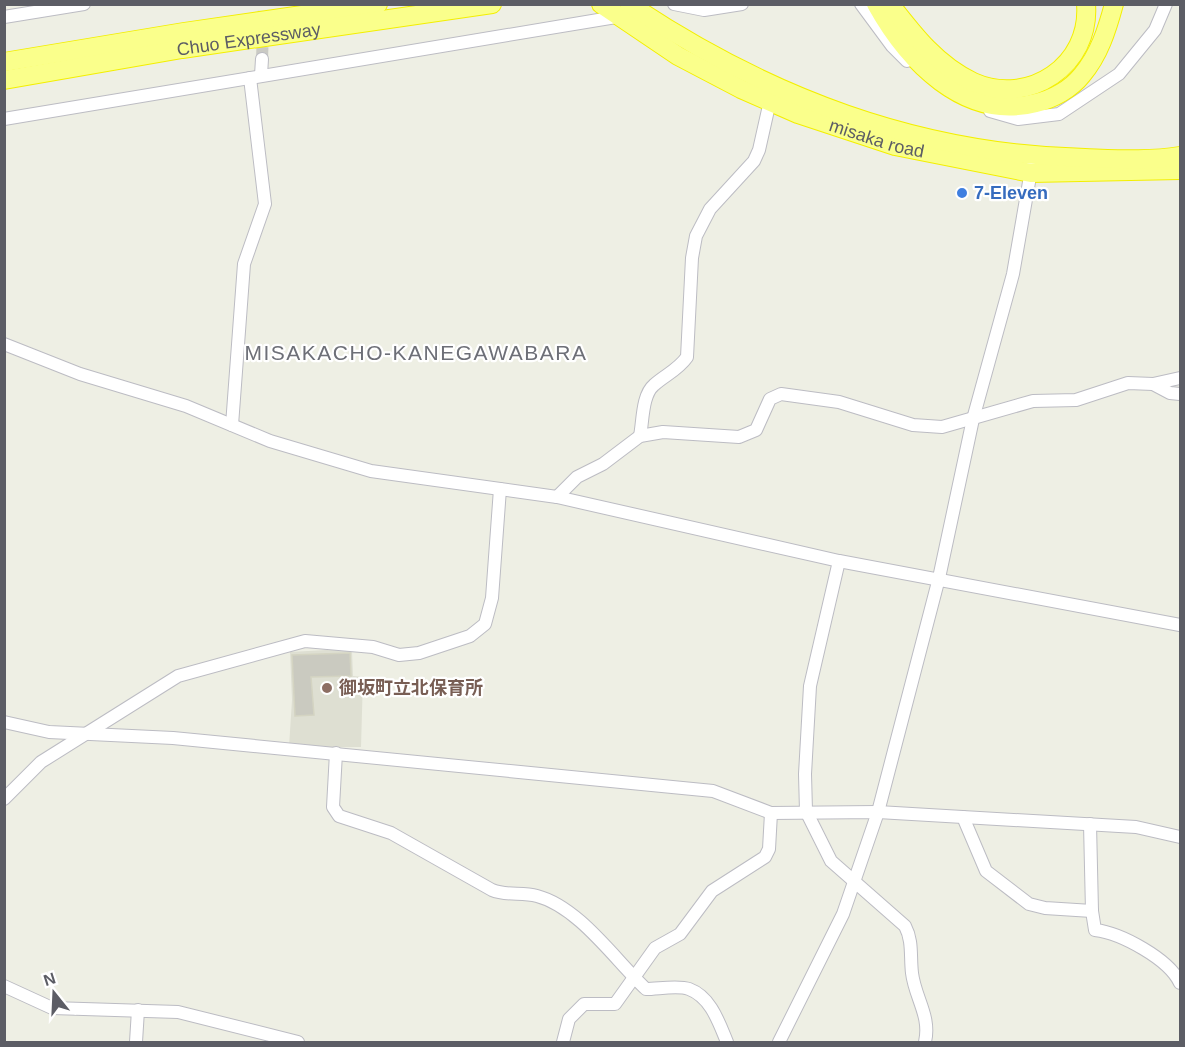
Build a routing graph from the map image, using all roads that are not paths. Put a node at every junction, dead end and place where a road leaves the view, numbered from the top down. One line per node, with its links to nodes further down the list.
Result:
1 (84, 4): 14 (street)
2 (378, 4): 16 (highway, Chuo Expressway)
3 (492, 4): 18 (highway, Chuo Expressway)
4 (602, 4): 13 (highway, misaka road)
5 (674, 4): 6 (street)
6 (742, 4)
7 (861, 4): 12 (street)
8 (876, 4): 11 (highway)
9 (890, 4): 10 (highway)
10 (1086, 4)
11 (1114, 4)
12 (1166, 4)
13 (623, 11): 17 (street); 19 (highway, misaka road); 22 (highway, misaka road)
14 (4, 17)
15 (262, 59): 17 (street)
16 (4, 62)
17 (256, 76): 20 (street); 29 (street)
18 (4, 80)
19 (770, 101): 22 (highway, misaka road); 30 (street)
20 (4, 118)
21 (1180, 156): 22 (highway, misaka road)
22 (1032, 165): 23 (highway, misaka road); 28 (street)
23 (1180, 170)
24 (4, 344): 29 (street)
25 (1180, 378): 26 (street)
26 (1153, 384): 27 (street); 28 (street)
27 (1180, 394)
28 (973, 419): 30 (street); 34 (street)
29 (232, 425): 31 (street)
30 (640, 435): 32 (street)
31 (501, 489): 32 (street); 37 (street)
32 (557, 497): 33 (street)
33 (839, 561): 34 (street); 40 (street)
34 (939, 578): 35 (street); 41 (street)
35 (1180, 625)
36 (4, 722): 37 (street)
37 (86, 733): 38 (street); 39 (street)
38 (336, 753): 42 (street); 48 (street)
39 (4, 799)
40 (806, 811): 41 (street); 42 (street); 46 (street)
41 (878, 812): 43 (street); 46 (street)
42 (771, 813): 48 (street)
43 (963, 817): 44 (street); 47 (street)
44 (1090, 824): 45 (street); 47 (street)
45 (1180, 837)
46 (855, 883): 56 (street); 57 (street)
47 (1092, 910): 49 (street)
48 (634, 978): 54 (street); 55 (street)
49 (1180, 983)
50 (4, 986): 51 (street)
51 (138, 1010): 52 (street); 53 (street)
52 (136, 1042)
53 (298, 1042)
54 (563, 1042)
55 (726, 1042)
56 (779, 1042)
57 (925, 1042)

